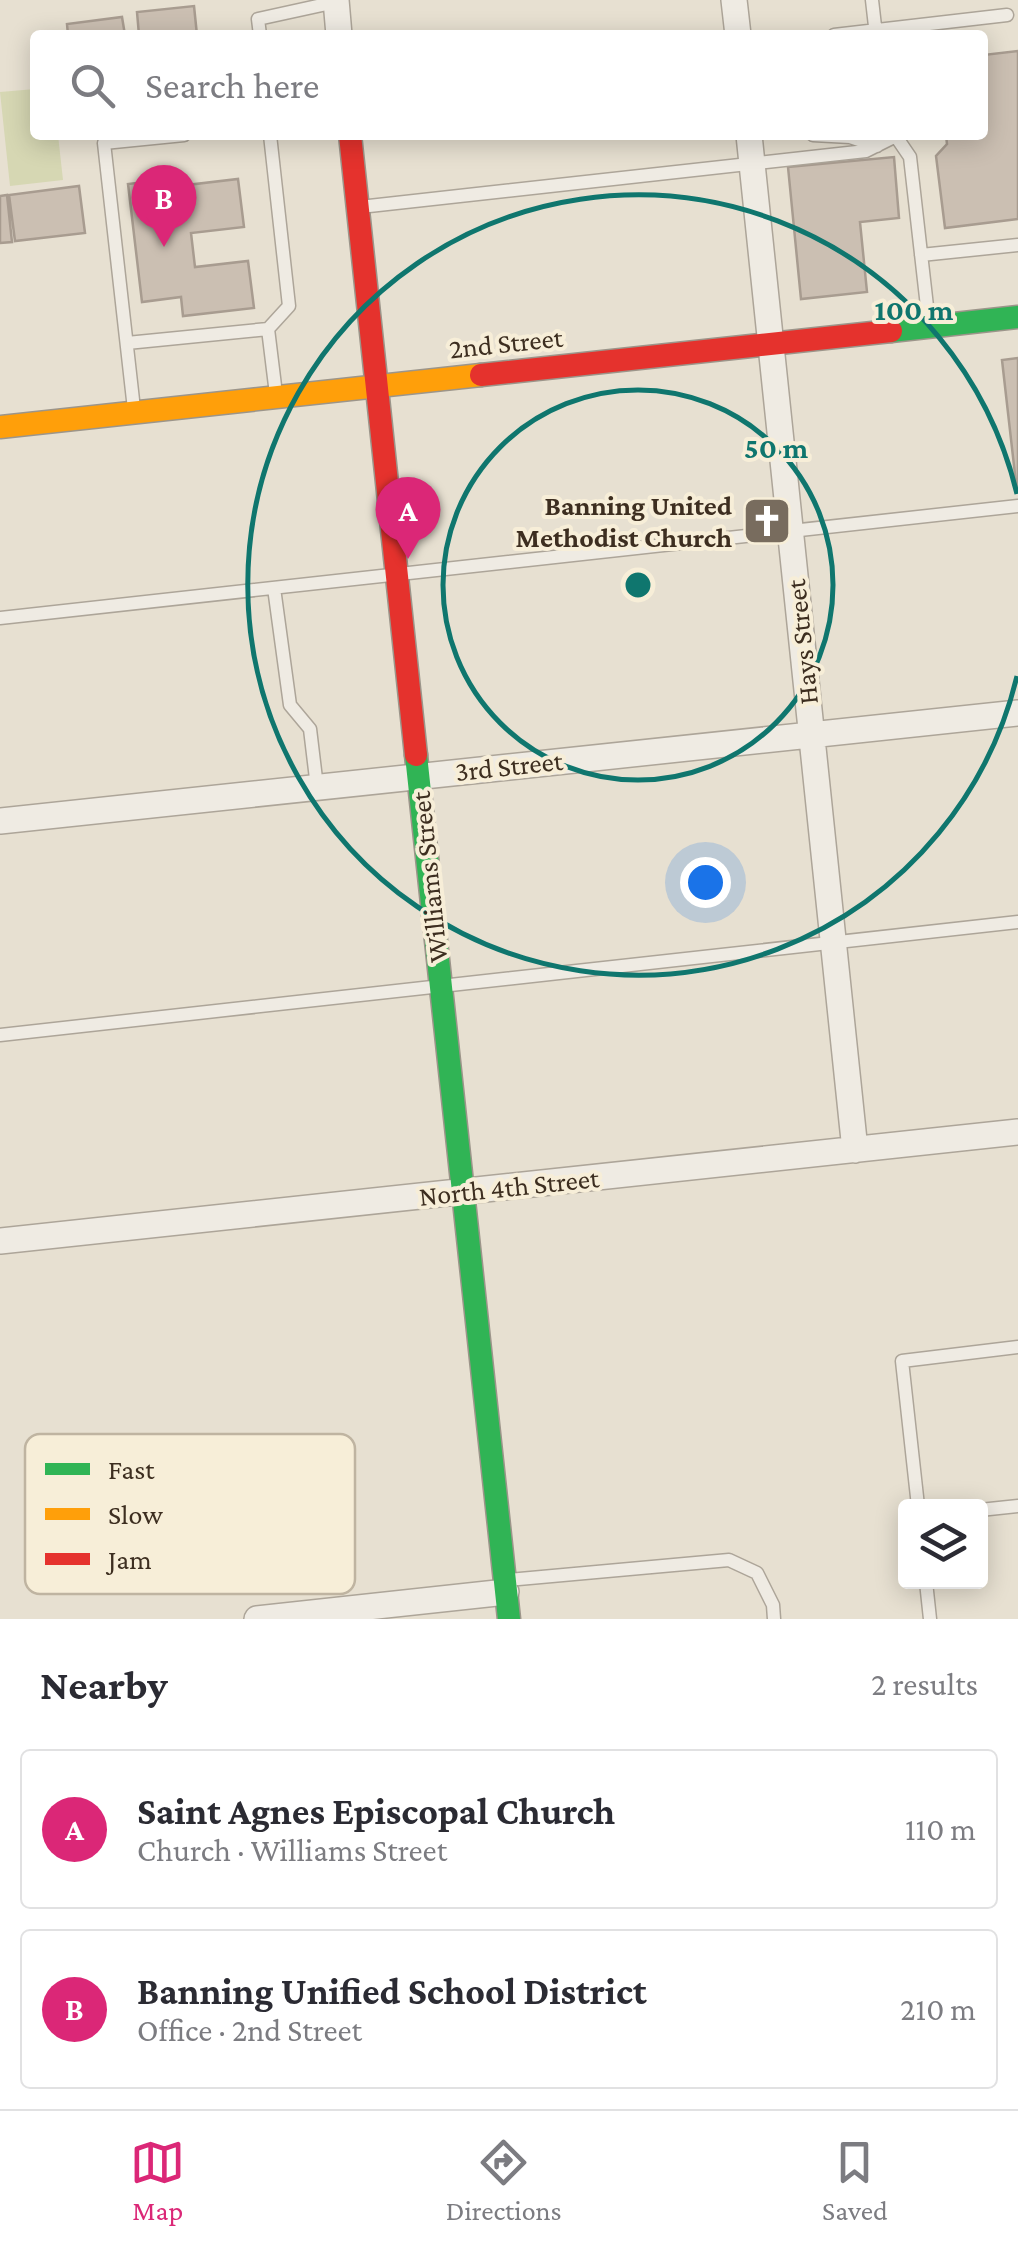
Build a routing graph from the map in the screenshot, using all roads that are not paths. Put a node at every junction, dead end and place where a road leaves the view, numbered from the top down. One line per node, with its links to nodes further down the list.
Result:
1 (734, 0): 7 (street)
2 (872, 0): 8 (lane)
3 (340, 1): 5 (lane); 6 (street)
4 (1007, 14): 9 (lane)
5 (259, 30)
6 (339, 30)
7 (737, 30)
8 (876, 30)
9 (897, 30)
10 (134, 140): 25 (lane)
11 (271, 140): 24 (lane)
12 (351, 140): 19 (street, Williams Street)
13 (749, 140): 18 (street, Hays Street)
14 (859, 140): 17 (lane)
15 (888, 140): 17 (lane)
16 (898, 140): 21 (lane)
17 (877, 146): 18 (lane)
18 (752, 164): 19 (lane); 26 (street, Hays Street)
19 (358, 207): 27 (street, Williams Street)
20 (1018, 245): 21 (lane)
21 (922, 255): 23 (lane)
22 (1018, 317): 23 (street, 2nd Street)
23 (929, 327): 26 (street, 2nd Street)
24 (268, 329): 25 (lane); 28 (lane)
25 (126, 342): 29 (lane)
26 (771, 344): 27 (street, 2nd Street); 32 (street, Hays Street)
27 (376, 388): 28 (street, 2nd Street); 33 (street, Williams Street)
28 (277, 396): 29 (street, 2nd Street)
29 (134, 413): 30 (street, 2nd Street)
30 (0, 427)
31 (1018, 506): 32 (lane)
32 (790, 530): 33 (lane); 37 (street, Hays Street)
33 (396, 575): 34 (lane); 38 (street, Williams Street)
34 (274, 588): 35 (lane); 39 (lane)
35 (0, 618)
36 (1018, 712): 37 (street, 3rd Street)
37 (812, 735): 38 (street, 3rd Street); 42 (street, Hays Street)
38 (418, 776): 39 (street, 3rd Street); 43 (street, Williams Street)
39 (317, 787): 40 (street, 3rd Street)
40 (0, 821)
41 (1018, 922): 42 (lane)
42 (834, 942): 43 (lane); 46 (street, Hays Street)
43 (440, 986): 44 (lane); 47 (street, Williams Street)
44 (0, 1034)
45 (1018, 1132): 46 (street, North 4th Street)
46 (855, 1150): 47 (street, North 4th Street)
47 (462, 1192): 48 (street, North 4th Street); 53 (street, Williams Street)
48 (0, 1242)
49 (1018, 1346): 50 (lane)
50 (917, 1499)
51 (1018, 1506): 52 (lane)
52 (988, 1509)
53 (505, 1586): 55 (street); 56 (street, Williams Street); 57 (lane)
54 (927, 1589): 58 (lane)
55 (257, 1619)
56 (508, 1619)
57 (774, 1619)
58 (930, 1619)

